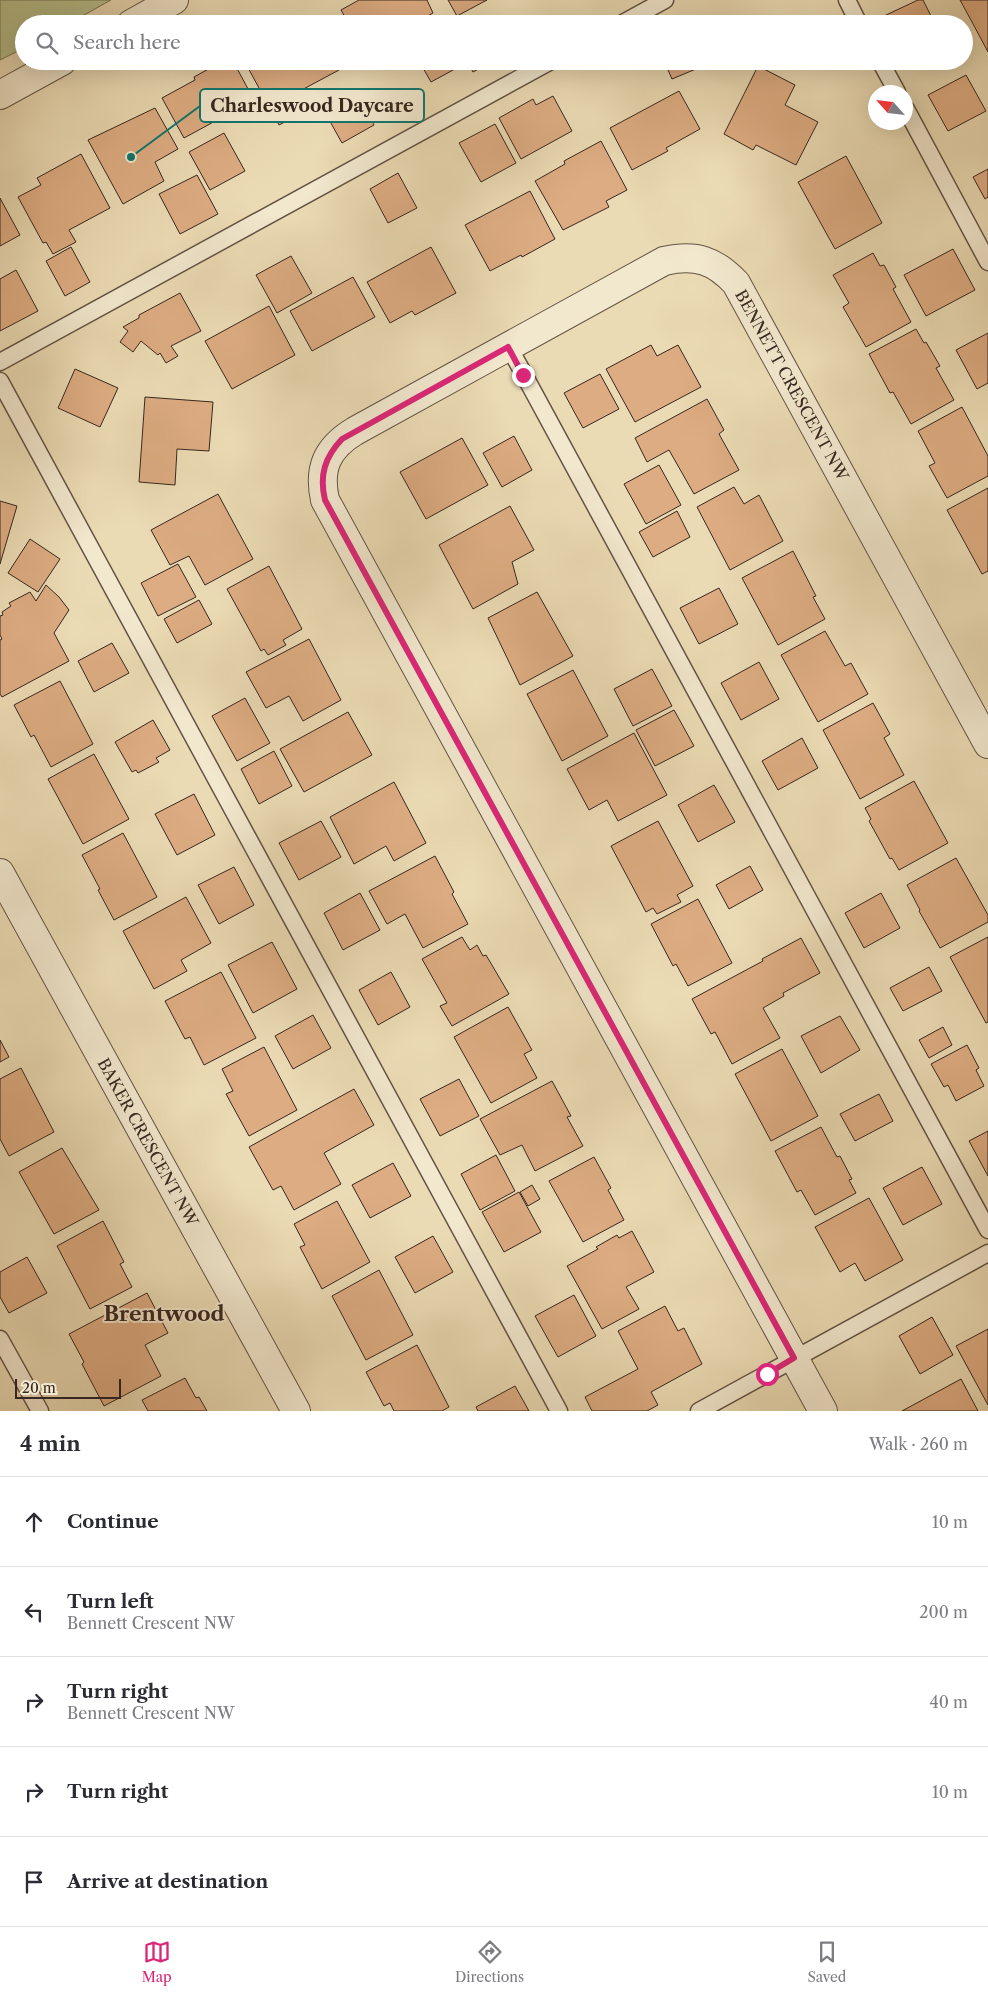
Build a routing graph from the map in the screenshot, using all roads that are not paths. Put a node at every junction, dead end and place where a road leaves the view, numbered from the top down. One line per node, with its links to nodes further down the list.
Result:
1 (174, 0): 4 (street)
2 (666, 0): 5 (lane)
3 (846, 0): 6 (lane)
4 (147, 15)
5 (638, 15)
6 (854, 15)
7 (46, 70): 11 (street)
8 (535, 70): 15 (lane)
9 (885, 70): 10 (lane)
10 (892, 85)
11 (0, 95)
12 (913, 122): 13 (lane)
13 (988, 262)
14 (508, 347): 17 (street, BENNETT CRESCENT NW); 19 (lane); 22 (street, BENNETT CRESCENT NW)
15 (0, 362)
16 (0, 381): 25 (lane)
17 (988, 744)
18 (0, 872): 24 (street, BAKER CRESCENT NW)
19 (988, 1230)
20 (988, 1253): 22 (lane)
21 (0, 1339): 23 (lane)
22 (794, 1358): 26 (lane); 27 (street, BENNETT CRESCENT NW)
23 (40, 1411)
24 (296, 1411)
25 (559, 1411)
26 (700, 1411)
27 (823, 1411)

